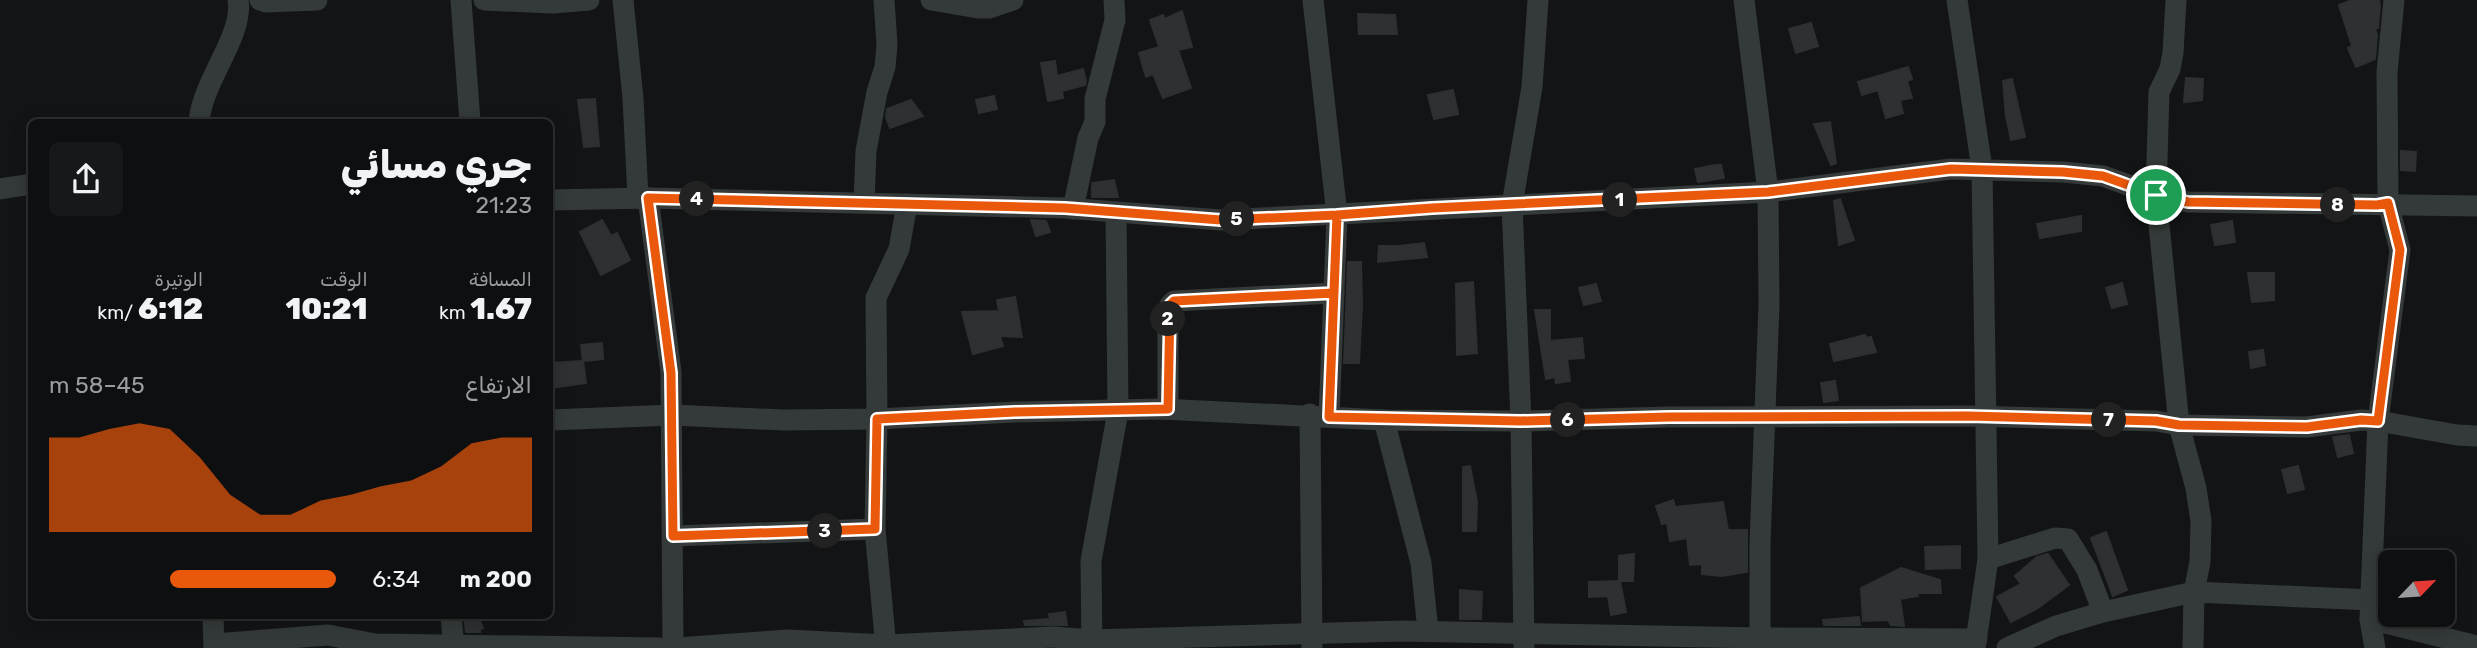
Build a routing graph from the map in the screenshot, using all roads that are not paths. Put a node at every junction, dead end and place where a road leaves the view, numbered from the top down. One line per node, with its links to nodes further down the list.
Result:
1 (238, 0): 18 (street)
2 (260, 0): 3 (street)
3 (317, 0)
4 (461, 0): 19 (street)
5 (484, 0): 6 (street)
6 (589, 0)
7 (623, 0): 25 (street)
8 (884, 0): 28 (street)
9 (931, 0): 10 (street)
10 (1013, 0)
11 (1114, 0): 32 (street)
12 (1313, 0): 34 (street)
13 (1538, 0): 30 (street)
14 (1744, 0): 23 (street)
15 (1957, 0): 20 (street)
16 (2176, 0): 24 (street)
17 (2394, 0): 27 (street)
18 (199, 119)
19 (470, 119)
20 (1982, 169): 23 (street); 24 (street); 41 (street)
21 (28, 185): 22 (street)
22 (0, 189)
23 (1768, 192): 30 (street); 40 (street)
24 (2156, 195): 27 (street); 47 (street)
25 (643, 198): 26 (street); 28 (street); 38 (street)
26 (553, 200)
27 (2388, 203): 31 (street); 46 (street)
28 (864, 204): 29 (street)
29 (907, 204): 32 (street); 42 (street)
30 (1512, 205): 34 (street); 45 (street)
31 (2477, 206)
32 (1073, 209): 33 (street)
33 (1116, 212): 34 (street); 37 (street)
34 (1337, 215): 35 (street)
35 (1334, 293): 36 (street); 39 (street)
36 (1168, 409): 37 (street); 39 (street)
37 (1118, 411): 42 (street); 62 (street)
38 (672, 415): 42 (street); 43 (street); 50 (street)
39 (1320, 416): 44 (street); 58 (street)
40 (1764, 416): 41 (street); 45 (street); 60 (street)
41 (1985, 417): 47 (street); 51 (street)
42 (877, 419): 49 (street)
43 (553, 420)
44 (1384, 420): 45 (street); 57 (street)
45 (1521, 421): 59 (street)
46 (2378, 421): 47 (street); 48 (street); 53 (street)
47 (2179, 425): 52 (street)
48 (2477, 436)
49 (875, 529): 50 (street); 65 (street)
50 (673, 536): 68 (street)
51 (1988, 559): 54 (street); 61 (street)
52 (2193, 592): 53 (street); 54 (street); 70 (street)
53 (2371, 609): 66 (street); 71 (street)
54 (2103, 612): 69 (street)
55 (213, 619): 63 (street)
56 (451, 619): 64 (street)
57 (1428, 631): 58 (street); 59 (street)
58 (1312, 640): 62 (street)
59 (1524, 641): 60 (street)
60 (1760, 643): 61 (street)
61 (1976, 643)
62 (1092, 644): 65 (street)
63 (214, 646): 64 (street)
64 (454, 646): 67 (street)
65 (886, 646): 68 (street)
66 (2477, 646)
67 (659, 648)
68 (675, 648)
69 (2007, 648)
70 (2193, 648)
71 (2375, 648)

